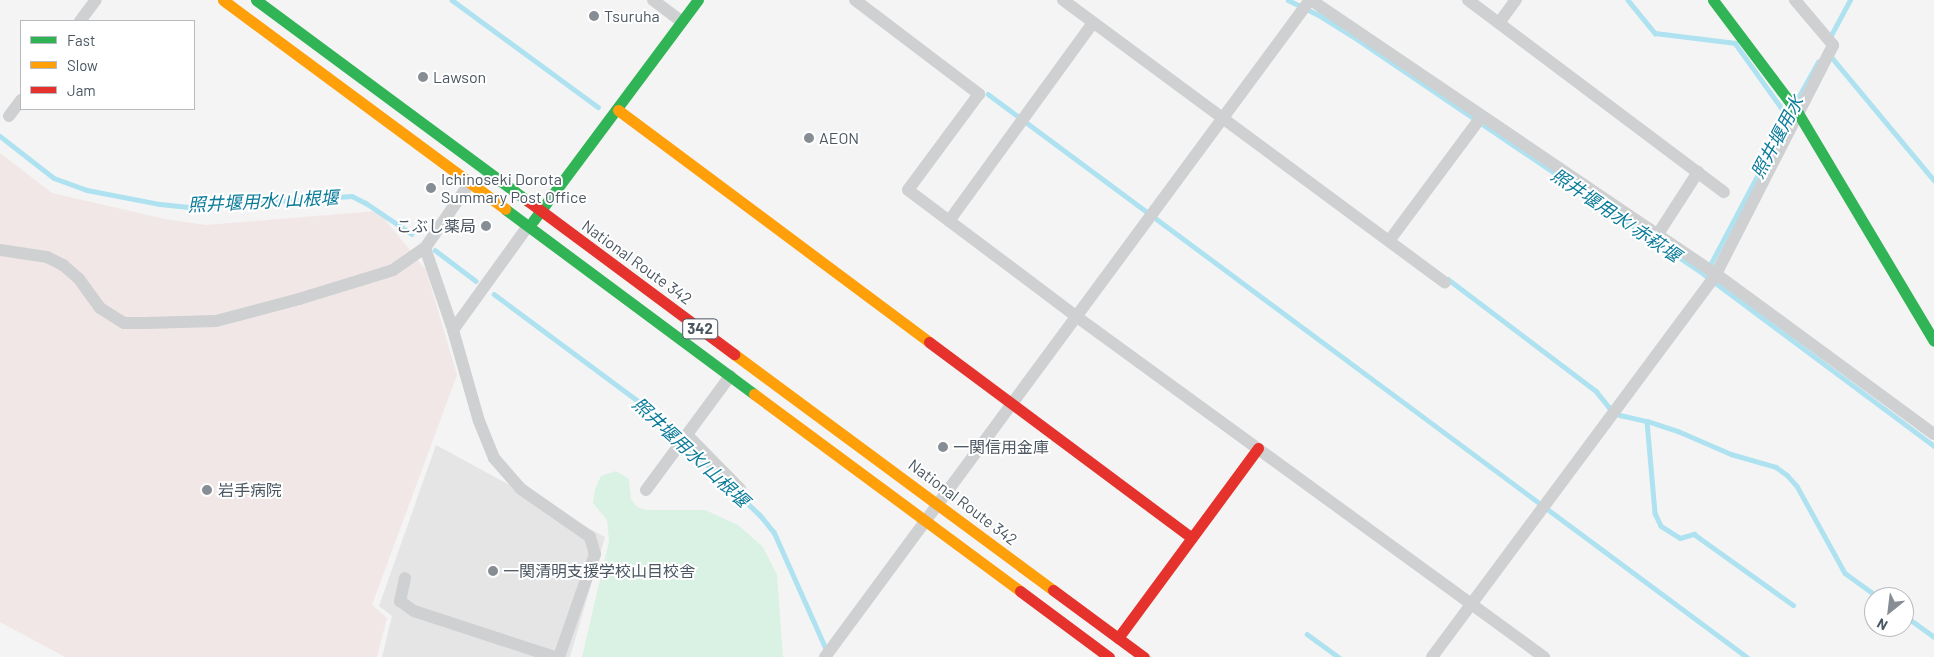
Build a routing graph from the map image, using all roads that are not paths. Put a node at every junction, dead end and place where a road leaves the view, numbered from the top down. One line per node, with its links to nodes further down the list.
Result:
1 (96, 0): 13 (street)
2 (222, 0): 24 (main road, 342)
3 (256, 0): 26 (main road, National Route 342 / 342)
4 (653, 0): 14 (street)
5 (698, 0): 14 (main road)
6 (855, 0): 27 (street)
7 (1063, 0): 15 (street)
8 (1310, 0): 21 (street); 22 (street)
9 (1468, 0): 16 (street)
10 (1516, 0): 16 (street)
11 (1713, 0): 19 (main road)
12 (1795, 0): 19 (street)
13 (81, 20)
14 (682, 22): 18 (main road)
15 (1093, 22): 22 (street); 27 (street)
16 (1499, 23): 23 (street)
17 (20, 101): 20 (street)
18 (618, 110): 26 (main road); 39 (main road)
19 (1798, 113): 33 (street); 37 (main road)
20 (9, 116)
21 (1482, 117): 29 (street); 30 (street)
22 (1224, 119): 30 (street); 35 (street)
23 (1698, 172): 25 (street); 29 (street)
24 (470, 184): 28 (main road, 342); 31 (street)
25 (1724, 192)
26 (542, 212): 28 (main road); 45 (main road, National Route 342 / 342)
27 (950, 221): 35 (street)
28 (528, 226): 36 (street); 38 (main road, 342)
29 (1658, 234): 33 (street)
30 (1389, 241): 34 (street)
31 (425, 248): 32 (street); 36 (street)
32 (0, 250)
33 (1716, 274): 40 (street); 49 (street)
34 (1445, 283)
35 (1077, 316): 39 (street); 42 (street)
36 (453, 330): 52 (street)
37 (1934, 341)
38 (730, 376): 41 (street); 46 (main road, 342)
39 (1012, 404): 45 (street); 47 (main road)
40 (1934, 434)
41 (686, 435): 43 (street); 44 (street)
42 (1258, 448): 47 (main road); 49 (street)
43 (740, 489)
44 (646, 490)
45 (938, 503): 46 (street); 50 (main road, National Route 342 / 342)
46 (925, 519): 53 (street); 54 (main road, 342)
47 (1191, 537): 50 (main road)
48 (405, 578): 51 (street)
49 (1472, 604): 56 (street); 57 (street)
50 (1118, 638): 55 (main road, National Route 342 / 342)
51 (555, 657)
52 (559, 657)
53 (825, 657)
54 (1109, 657)
55 (1144, 657)
56 (1432, 657)
57 (1544, 657)

